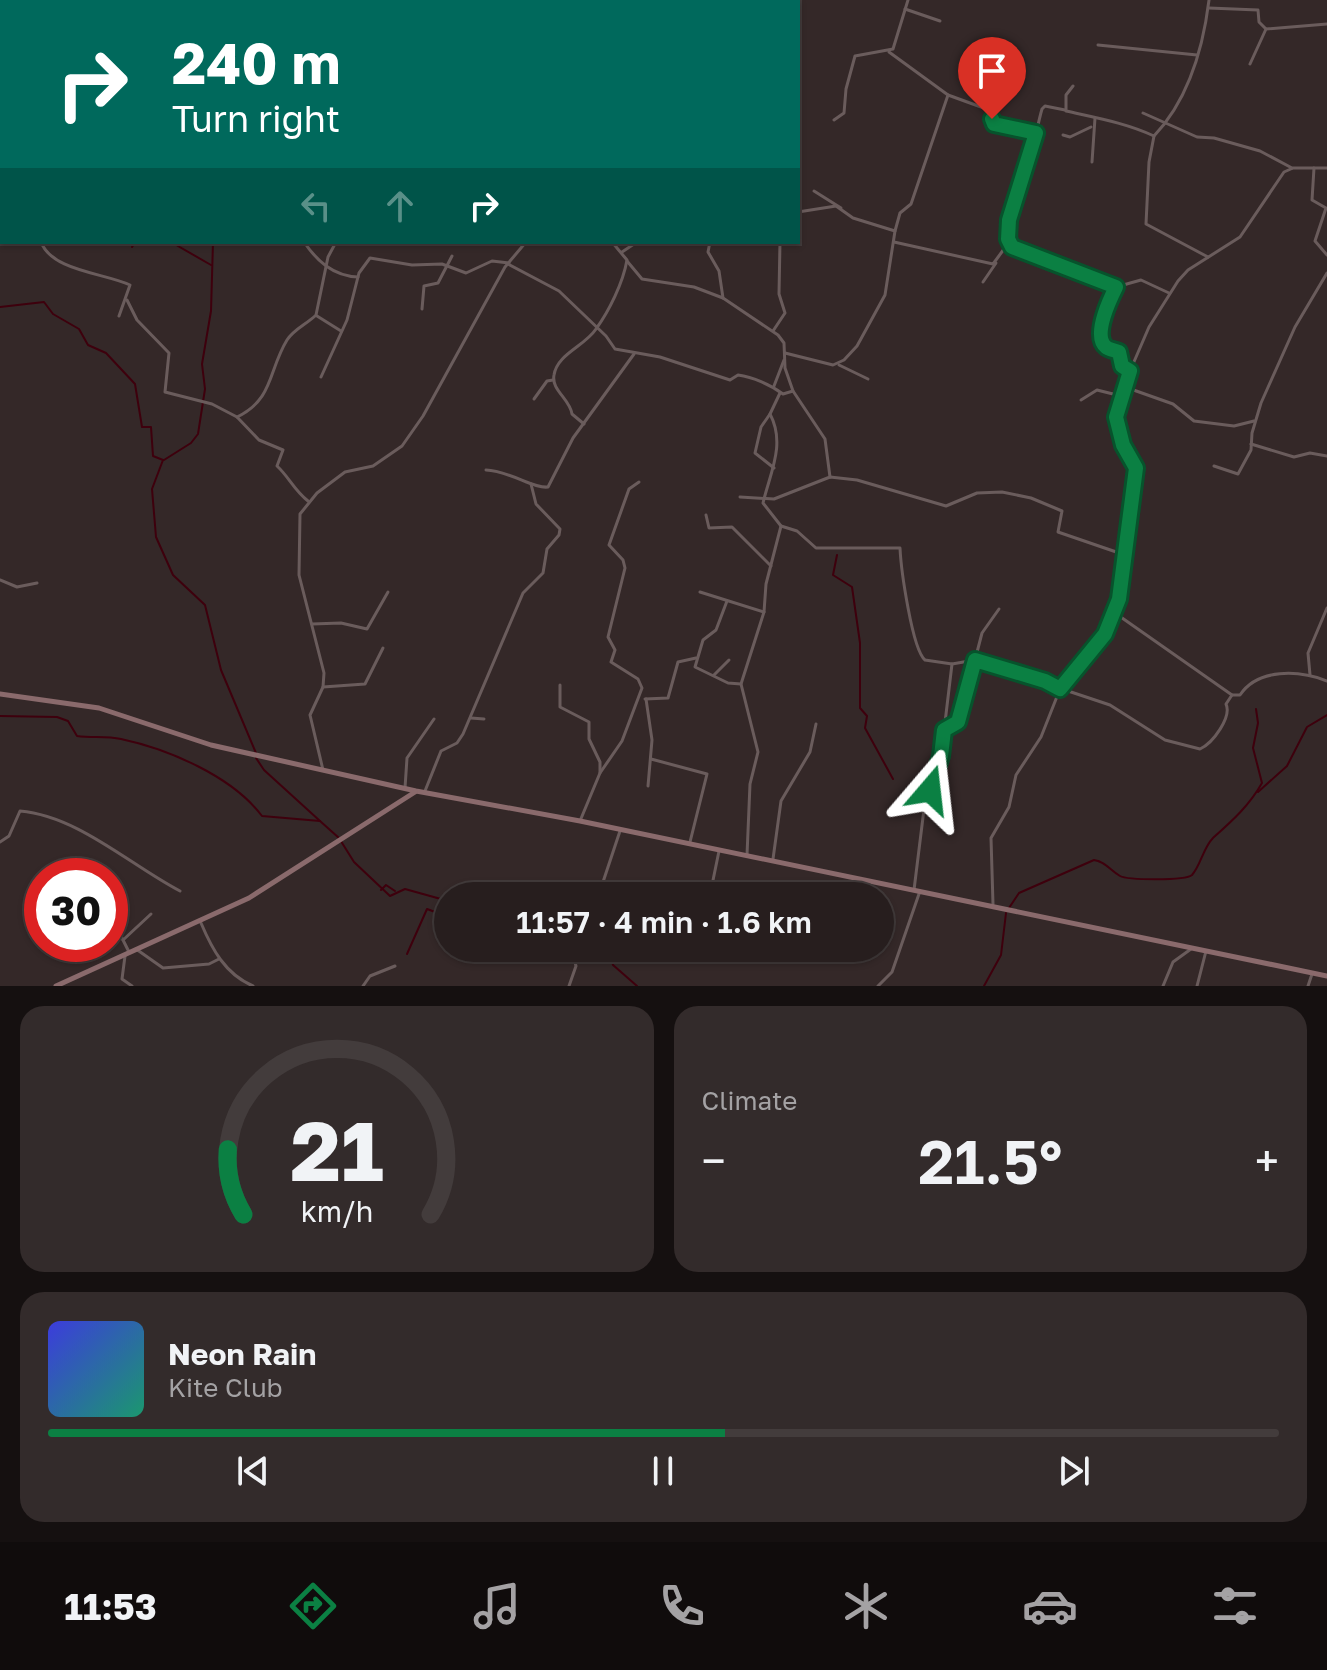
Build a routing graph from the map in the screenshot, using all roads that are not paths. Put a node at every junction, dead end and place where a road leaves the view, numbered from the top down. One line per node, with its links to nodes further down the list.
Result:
1 (908, 0): 4 (street)
2 (1209, 0): 3 (street)
3 (1208, 8): 7 (street); 10 (street)
4 (905, 9): 5 (street); 9 (street)
5 (940, 21)
6 (1327, 24): 7 (street)
7 (1266, 29): 11 (street)
8 (1098, 45): 10 (street)
9 (889, 52): 13 (street); 17 (street)
10 (1197, 55): 18 (street)
11 (1250, 64)
12 (1073, 86): 14 (street)
13 (948, 95): 20 (street); 31 (street)
14 (1065, 110): 16 (street); 20 (street)
15 (1143, 113): 18 (street)
16 (1096, 117): 19 (street); 22 (street)
17 (834, 120)
18 (1169, 121): 22 (street); 24 (street)
19 (1093, 127): 21 (street); 23 (street)
20 (1036, 133): 41 (street)
21 (1063, 135)
22 (1154, 136): 45 (street)
23 (1092, 162)
24 (1293, 168): 25 (street); 45 (street)
25 (1314, 168): 26 (street); 29 (street)
26 (1327, 168)
27 (814, 191): 28 (street)
28 (843, 209): 30 (street); 31 (street)
29 (1326, 209): 43 (street)
30 (800, 212)
31 (895, 231): 32 (street)
32 (894, 242): 47 (street); 68 (street)
33 (42, 244): 58 (street)
34 (305, 244): 50 (street)
35 (335, 244): 50 (street)
36 (524, 244): 48 (street)
37 (614, 244): 42 (street)
38 (634, 244): 42 (street)
39 (710, 244): 57 (street)
40 (780, 244): 64 (street)
41 (1012, 247): 47 (street); 55 (street)
42 (622, 252): 46 (street)
43 (1327, 255)
44 (452, 256): 49 (street)
45 (1208, 257): 56 (street)
46 (627, 260): 57 (street); 62 (street)
47 (996, 263): 53 (street)
48 (508, 264): 49 (street); 62 (street); 94 (street)
49 (446, 265): 52 (street); 59 (street)
50 (326, 266): 52 (street); 60 (street)
51 (1327, 273): 54 (street)
52 (358, 277): 63 (street)
53 (983, 282)
54 (1325, 286): 82 (street)
55 (1116, 287): 56 (street); 69 (street)
56 (1169, 293): 69 (street)
57 (723, 298): 64 (street)
58 (127, 300): 61 (street); 81 (street)
59 (422, 309)
60 (316, 315): 63 (street); 81 (street)
61 (119, 316)
62 (597, 328): 66 (street); 72 (street)
63 (341, 331): 70 (street)
64 (773, 331): 65 (street)
65 (785, 353): 67 (street); 68 (street)
66 (634, 354): 73 (street); 83 (street)
67 (785, 359): 73 (street); 75 (street)
68 (838, 364): 71 (street)
69 (1130, 371): 74 (street)
70 (321, 377)
71 (868, 379)
72 (553, 380): 78 (street); 83 (street)
73 (774, 386): 76 (street)
74 (1125, 387): 77 (street); 82 (street)
75 (793, 391): 76 (street); 89 (street)
76 (780, 393): 80 (street)
77 (1121, 396): 79 (street); 97 (street)
78 (534, 399)
79 (1081, 400)
80 (770, 414): 87 (street); 87 (street)
81 (237, 417): 94 (street)
82 (1254, 421): 84 (street)
83 (584, 424): 91 (street)
84 (1251, 444): 85 (street); 86 (street)
85 (1327, 456)
86 (1214, 466)
87 (775, 469): 93 (street)
88 (486, 470): 91 (street)
89 (830, 477): 93 (street); 97 (street)
90 (639, 482): 123 (street)
91 (531, 484): 125 (street)
92 (740, 497): 93 (street)
93 (764, 499): 96 (street)
94 (309, 501): 108 (street)
95 (706, 515): 98 (street)
96 (781, 526): 98 (street); 113 (street)
97 (1125, 555): 107 (street)
98 (771, 566): 106 (street)
99 (0, 580): 100 (street)
100 (37, 583)
101 (388, 592): 108 (street)
102 (700, 592): 103 (street)
103 (727, 601): 106 (street); 110 (street)
104 (1327, 608): 115 (street)
105 (999, 609): 112 (street)
106 (764, 612): 117 (street)
107 (1115, 613): 120 (street); 122 (street)
108 (312, 624): 119 (street)
109 (383, 648): 119 (street)
110 (696, 658): 114 (street); 124 (street)
111 (729, 660): 114 (street)
112 (975, 660): 113 (street); 120 (street); 129 (street)
113 (952, 664): 129 (street)
114 (714, 675): 117 (street)
115 (1310, 675): 116 (street); 122 (street)
116 (1327, 681)
117 (741, 684): 142 (street)
118 (560, 685): 132 (street)
119 (323, 687): 131 (street)
120 (1060, 689): 122 (street); 148 (street)
121 (0, 694): 131 (street)
122 (1232, 695)
123 (640, 696): 124 (street); 132 (street)
124 (646, 699): 130 (street)
125 (471, 718): 127 (street); 136 (street)
126 (434, 719): 134 (street)
127 (484, 719)
128 (816, 724): 143 (street)
129 (944, 730): 147 (street)
130 (651, 759): 133 (street); 140 (street)
131 (323, 771): 134 (street)
132 (600, 773): 137 (street)
133 (648, 786)
134 (405, 788): 135 (street)
135 (416, 791): 136 (street); 150 (street)
136 (425, 792): 137 (street)
137 (580, 821): 138 (street)
138 (620, 831): 140 (street); 144 (street)
139 (0, 842): 146 (street)
140 (689, 845): 141 (street)
141 (719, 851): 142 (street); 145 (street)
142 (747, 856): 143 (street)
143 (773, 862): 147 (street)
144 (603, 882)
145 (713, 882)
146 (180, 891)
147 (917, 891): 148 (street); 166 (street)
148 (993, 907): 152 (street)
149 (151, 914): 151 (street)
150 (201, 923): 155 (street); 156 (street)
151 (128, 935)
152 (1194, 947): 154 (street); 167 (street)
153 (128, 949): 155 (street)
154 (1206, 949): 159 (street); 168 (street)
155 (130, 952): 156 (street); 161 (street); 162 (street)
156 (219, 959): 163 (street)
157 (575, 962): 165 (street)
158 (395, 966): 164 (street)
159 (1312, 973): 160 (street); 169 (street)
160 (1327, 976)
161 (56, 986)
162 (132, 986)
163 (253, 986)
164 (363, 986)
165 (569, 986)
166 (878, 986)
167 (1163, 986)
168 (1197, 986)
169 (1308, 986)

